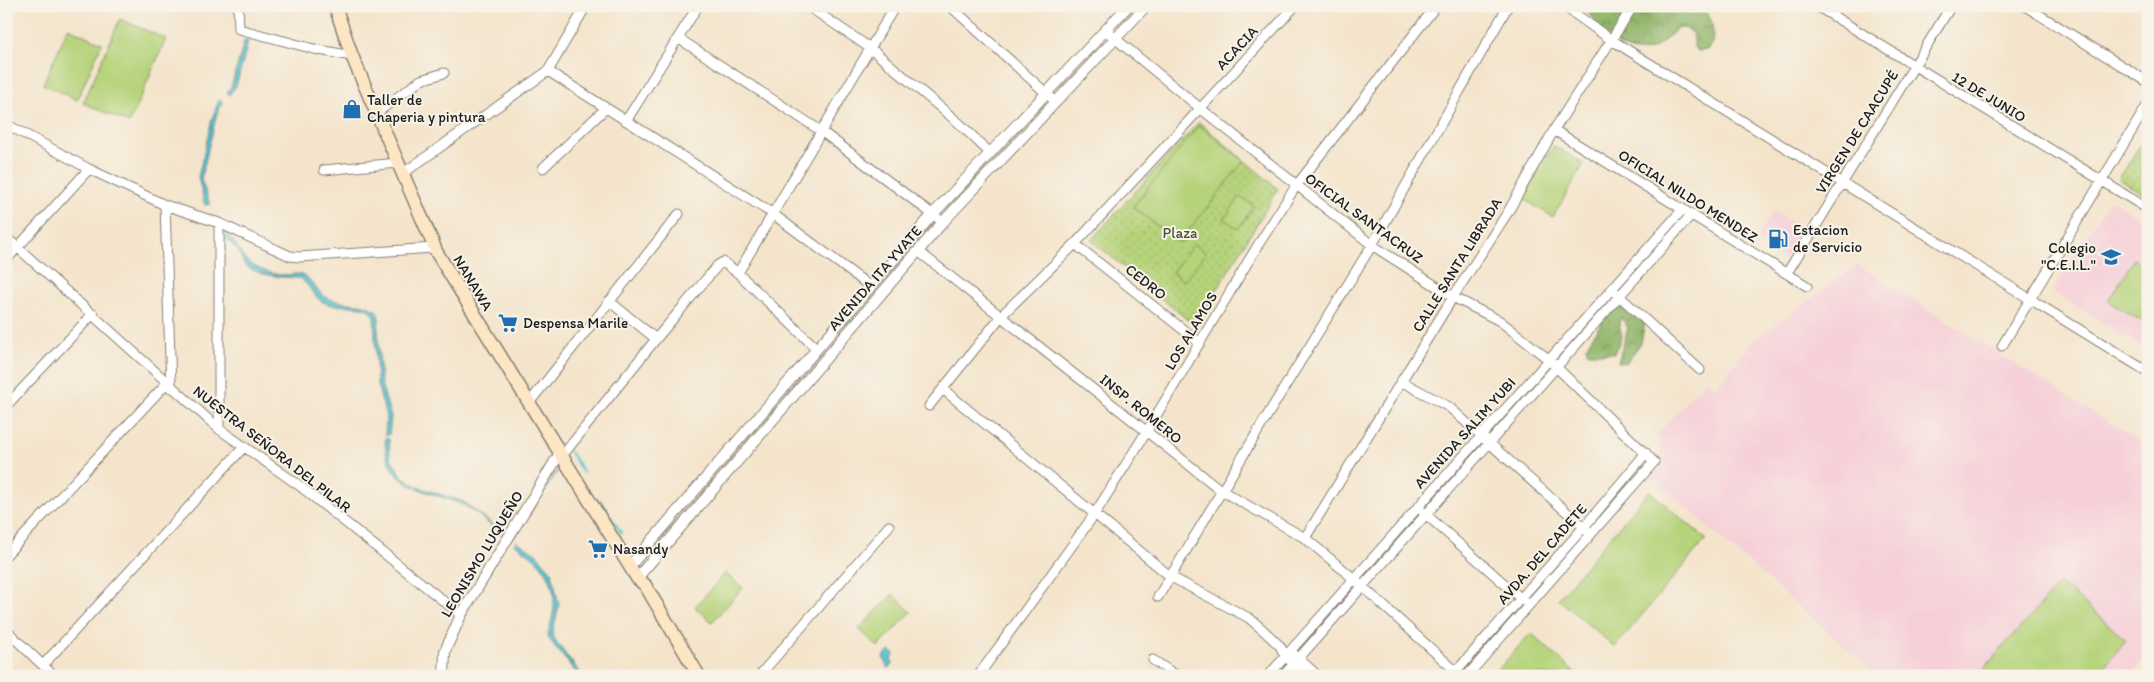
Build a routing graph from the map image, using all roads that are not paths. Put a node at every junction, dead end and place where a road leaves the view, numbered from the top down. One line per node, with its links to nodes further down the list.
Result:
1 (238, 6): 23 (street)
2 (335, 6): 23 (main road, NANAWA)
3 (586, 6): 25 (street)
4 (698, 6): 19 (street)
5 (808, 6): 22 (street)
6 (895, 6): 22 (street)
7 (950, 6): 28 (street)
8 (1146, 6): 20 (street, AVENIDA ITA YVATE)
9 (1295, 6): 32 (street, ACACIA)
10 (1436, 6): 45 (street, LOS ALAMOS)
11 (1508, 6): 57 (street)
12 (1564, 6): 21 (street)
13 (1633, 6): 21 (street, CALLE SANTA LIBRADA)
14 (1817, 6): 24 (street, 12 DE JUNIO)
15 (1951, 6): 24 (street, VIRGEN DE CAACUPÉ)
16 (2025, 6): 27 (street)
17 (1122, 8): 18 (street, AVENIDA ITA YVATE)
18 (1106, 31): 20 (street, OFICIAL SANTACRUZ); 28 (street, AVENIDA ITA YVATE)
19 (678, 38): 34 (street); 37 (street)
20 (1115, 39): 29 (street, AVENIDA ITA YVATE); 32 (street, OFICIAL SANTACRUZ)
21 (1610, 39): 36 (street, CALLE SANTA LIBRADA); 43 (street)
22 (870, 48): 37 (street); 38 (street)
23 (352, 56): 33 (main road, NANAWA)
24 (1914, 68): 43 (street, VIRGEN DE CAACUPÉ); 44 (street, 12 DE JUNIO)
25 (548, 71): 31 (street); 41 (street)
26 (444, 74): 33 (street)
27 (2148, 82)
28 (1047, 93): 29 (street); 38 (street, AVENIDA ITA YVATE)
29 (1056, 102): 53 (street, AVENIDA ITA YVATE)
30 (2148, 104): 44 (street)
31 (606, 108): 34 (street); 39 (street)
32 (1200, 108): 45 (street, OFICIAL SANTACRUZ); 56 (street, ACACIA)
33 (376, 112): 41 (main road, NANAWA)
34 (626, 121): 50 (street)
35 (6, 124): 40 (street)
36 (1554, 130): 47 (street, OFICIAL NILDO MENDEZ); 68 (street, CALLE SANTA LIBRADA)
37 (821, 131): 50 (street); 51 (street)
38 (990, 153): 51 (street, AVENIDA ITA YVATE)
39 (543, 168)
40 (89, 169): 46 (street); 58 (street)
41 (400, 169): 42 (street); 59 (main road, NANAWA)
42 (324, 170)
43 (1842, 181): 63 (street, VIRGEN DE CAACUPÉ); 69 (street)
44 (2102, 181): 48 (street, 12 DE JUNIO); 69 (street)
45 (1296, 186): 57 (street, OFICIAL SANTACRUZ); 76 (street, LOS ALAMOS)
46 (165, 205): 54 (street); 84 (street)
47 (1683, 209): 52 (street, OFICIAL NILDO MENDEZ); 66 (street, AVENIDA SALIM YUBI)
48 (2148, 209)
49 (678, 214): 70 (street)
50 (773, 214): 62 (street); 65 (street)
51 (933, 214): 53 (street); 65 (street, AVENIDA ITA YVATE)
52 (1692, 214): 63 (street, OFICIAL NILDO MENDEZ); 67 (street, AVENIDA SALIM YUBI)
53 (943, 222): 60 (street, AVENIDA ITA YVATE)
54 (219, 223): 59 (street); 89 (street)
55 (6, 237): 58 (street, NUESTRA SEÑORA DEL PILAR)
56 (1075, 244): 72 (street, ACACIA); 76 (street, CEDRO)
57 (1372, 245): 68 (street, OFICIAL SANTACRUZ); 98 (street)
58 (17, 248): 61 (street); 71 (street, NUESTRA SEÑORA DEL PILAR)
59 (434, 248): 86 (main road, NANAWA)
60 (918, 251): 72 (street, INSP. ROMERO); 75 (street, AVENIDA ITA YVATE)
61 (6, 260)
62 (738, 273): 74 (street); 78 (street)
63 (1787, 274): 64 (street, OFICIAL NILDO MENDEZ)
64 (1807, 286)
65 (871, 287): 73 (street, AVENIDA ITA YVATE)
66 (1611, 288): 67 (street); 79 (street, AVENIDA SALIM YUBI)
67 (1620, 296): 80 (street, AVENIDA SALIM YUBI); 81 (street)
68 (1453, 297): 79 (street, OFICIAL SANTACRUZ); 83 (street, CALLE SANTA LIBRADA)
69 (2030, 299): 77 (street); 82 (street)
70 (609, 301): 74 (street); 86 (street)
71 (93, 314): 84 (street, NUESTRA SEÑORA DEL PILAR); 87 (street)
72 (1002, 315): 85 (street, ACACIA); 90 (street, INSP. ROMERO)
73 (830, 334): 75 (street); 78 (street, AVENIDA ITA YVATE)
74 (656, 339): 96 (street)
75 (840, 342): 97 (street, AVENIDA ITA YVATE)
76 (1200, 342): 90 (street, LOS ALAMOS)
77 (2002, 346)
78 (817, 350): 94 (street, AVENIDA ITA YVATE)
79 (1548, 359): 80 (street, OFICIAL SANTACRUZ); 91 (street, AVENIDA SALIM YUBI)
80 (1556, 367): 92 (street, AVENIDA SALIM YUBI); 95 (street, OFICIAL SANTACRUZ)
81 (1700, 370)
82 (2148, 372)
83 (1401, 381): 91 (street); 105 (street, CALLE SANTA LIBRADA)
84 (169, 386): 89 (street, NUESTRA SEÑORA DEL PILAR); 106 (street)
85 (944, 390): 88 (street, ACACIA); 101 (street)
86 (528, 403): 96 (main road, NANAWA)
87 (6, 406)
88 (929, 406)
89 (219, 429): 93 (street, NUESTRA SEÑORA DEL PILAR)
90 (1147, 431): 98 (street, INSP. ROMERO); 101 (street, LOS ALAMOS)
91 (1482, 434): 92 (street); 99 (street, AVENIDA SALIM YUBI)
92 (1490, 442): 100 (street, AVENIDA SALIM YUBI); 103 (street)
93 (243, 448): 115 (street, NUESTRA SEÑORA DEL PILAR); 120 (street)
94 (732, 449): 97 (street); 107 (street, AVENIDA ITA YVATE)
95 (1646, 453): 103 (street, AVDA. DEL CADETE); 104 (street, OFICIAL SANTACRUZ)
96 (561, 454): 107 (main road, NANAWA); 115 (street, LEONISMO LUQUEÑO)
97 (741, 458): 110 (street, AVENIDA ITA YVATE)
98 (1222, 491): 105 (street, INSP. ROMERO); 108 (street)
99 (1417, 506): 100 (street); 109 (street, AVENIDA SALIM YUBI)
100 (1426, 514): 111 (street, AVENIDA SALIM YUBI); 113 (street)
101 (1094, 515): 108 (street); 127 (street, LOS ALAMOS)
102 (889, 526): 126 (street)
103 (1584, 527): 104 (street); 113 (street, AVDA. DEL CADETE)
104 (1592, 534): 114 (street)
105 (1305, 538): 109 (street, INSP. ROMERO)
106 (6, 555)
107 (630, 566): 110 (main road, NANAWA)
108 (1171, 578): 112 (street); 117 (street)
109 (1353, 578): 111 (street, INSP. ROMERO); 117 (street, AVENIDA SALIM YUBI)
110 (638, 580): 124 (main road, NANAWA); 125 (main road, NANAWA)
111 (1362, 586): 119 (street, AVENIDA SALIM YUBI); 121 (street, INSP. ROMERO)
112 (1158, 597)
113 (1521, 598): 114 (street); 121 (street, AVDA. DEL CADETE)
114 (1529, 605): 133 (street)
115 (461, 615): 123 (street, LEONISMO LUQUEÑO)
116 (6, 630): 120 (street)
117 (1288, 653): 119 (street); 129 (street, AVENIDA SALIM YUBI)
118 (1153, 660): 128 (street)
119 (1296, 661): 130 (street, AVENIDA SALIM YUBI); 131 (street); 132 (street)
120 (43, 665): 122 (street)
121 (1456, 674)
122 (54, 676)
123 (444, 676)
124 (692, 676)
125 (699, 676)
126 (759, 676)
127 (978, 676)
128 (1177, 676)
129 (1268, 676)
130 (1283, 676)
131 (1306, 676)
132 (1318, 676)
133 (1467, 676)

